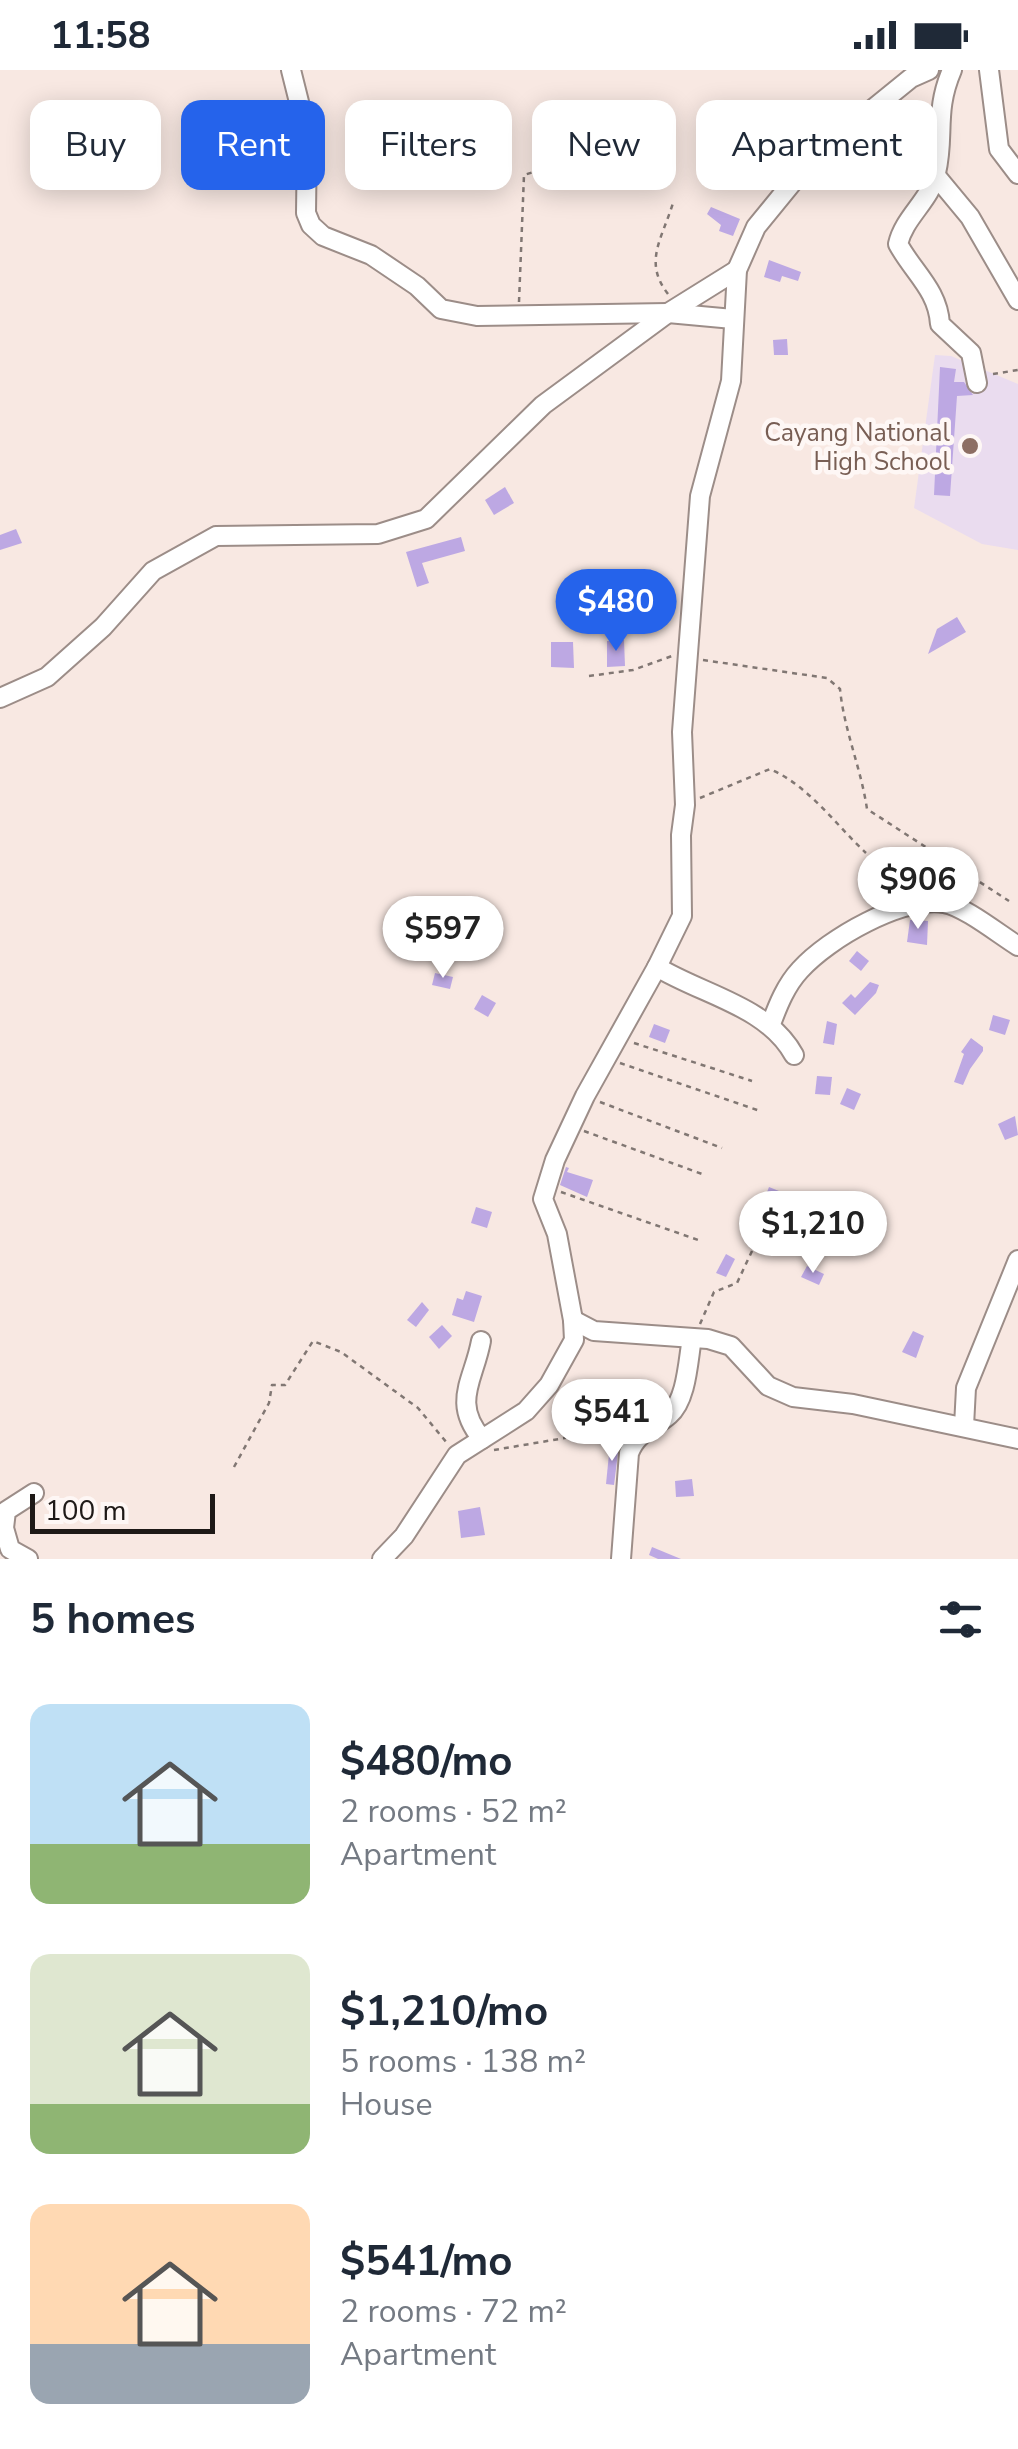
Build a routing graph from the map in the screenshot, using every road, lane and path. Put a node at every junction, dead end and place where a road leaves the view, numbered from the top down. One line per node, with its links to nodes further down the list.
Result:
1 (291, 70): 14 (street)
2 (930, 70): 11 (street)
3 (952, 70): 5 (street)
4 (988, 70): 7 (street)
5 (937, 154)
6 (532, 172): 14 (path)
7 (1018, 174)
8 (937, 177): 12 (street)
9 (927, 190): 17 (street)
10 (674, 204): 13 (path)
11 (737, 270): 13 (street); 15 (street)
12 (1018, 300)
13 (673, 310): 14 (street); 15 (street); 20 (street)
14 (518, 314)
15 (733, 319): 18 (street)
16 (1018, 370): 17 (path)
17 (977, 380)
18 (687, 655): 19 (path); 21 (street); 23 (path)
19 (589, 676)
20 (0, 698)
21 (685, 805): 22 (path); 25 (street)
22 (866, 854)
23 (1009, 901)
24 (1018, 946): 26 (street)
25 (657, 967): 26 (street); 27 (street)
26 (770, 1024): 28 (street)
27 (618, 1038): 29 (street); 30 (path)
28 (794, 1055)
29 (605, 1058): 31 (street); 32 (path)
30 (752, 1081)
31 (585, 1096): 33 (street); 34 (path)
32 (760, 1111)
33 (573, 1127): 35 (path); 36 (street)
34 (722, 1148)
35 (702, 1174)
36 (545, 1186): 38 (path); 40 (street)
37 (760, 1234): 41 (path)
38 (701, 1242)
39 (1018, 1260): 43 (street)
40 (573, 1320): 41 (street); 46 (street)
41 (692, 1338): 43 (street); 45 (street)
42 (480, 1340): 46 (street)
43 (964, 1426): 44 (street)
44 (1018, 1439)
45 (634, 1440): 46 (path); 52 (street)
46 (487, 1444): 47 (street)
47 (457, 1455): 48 (path); 51 (street)
48 (234, 1467)
49 (34, 1493): 50 (street)
50 (28, 1559)
51 (382, 1559)
52 (621, 1559)

